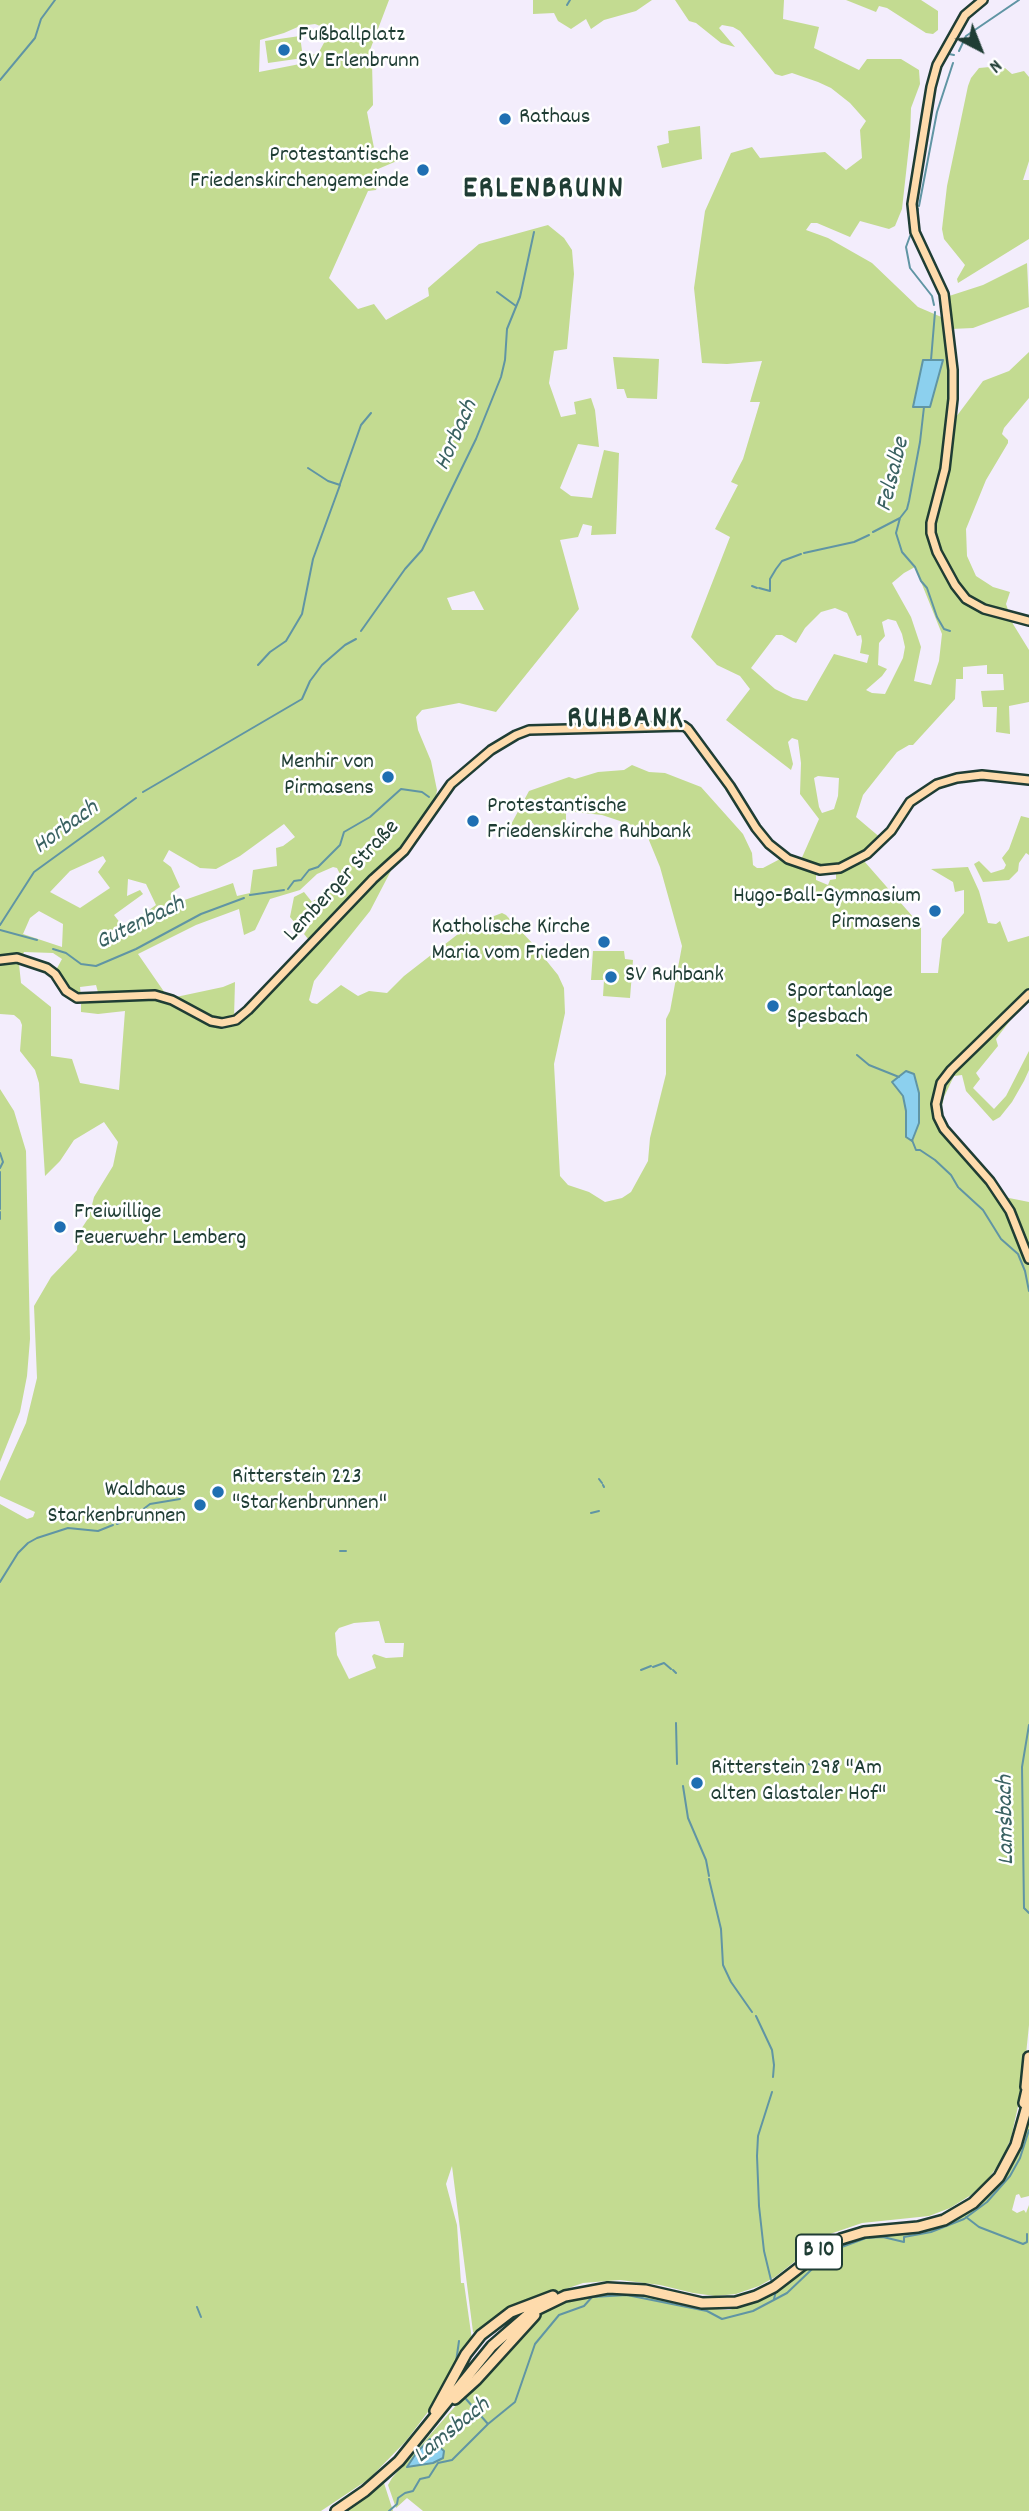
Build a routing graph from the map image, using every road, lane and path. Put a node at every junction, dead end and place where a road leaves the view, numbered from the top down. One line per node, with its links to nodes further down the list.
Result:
1 (983, 0): 2 (main road)
2 (1029, 621)
3 (1029, 780): 4 (main road, Lemberger Straße)
4 (0, 960)
5 (1029, 995): 6 (main road)
6 (1029, 1259)
7 (1029, 2057): 9 (highway)
8 (1029, 2081): 9 (highway, B 10)
9 (1028, 2101): 10 (highway, B 10)
10 (555, 2298): 11 (highway); 11 (highway)
11 (434, 2416): 12 (highway); 13 (highway)
12 (328, 2511)
13 (336, 2511)

